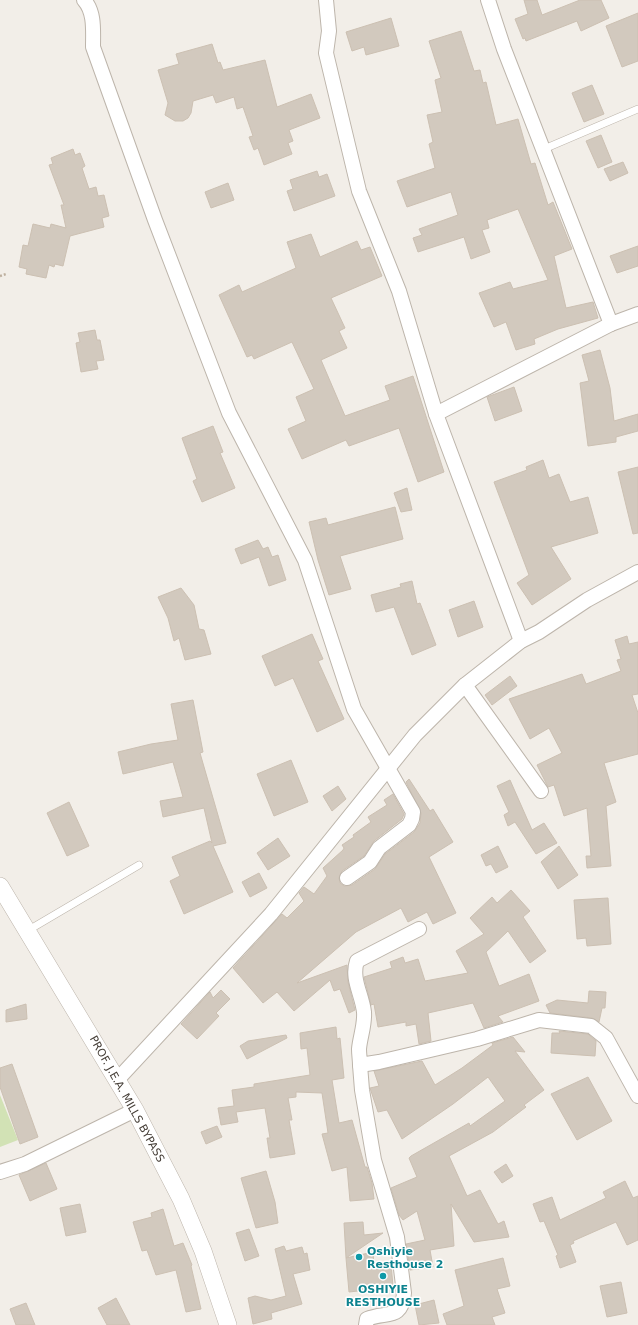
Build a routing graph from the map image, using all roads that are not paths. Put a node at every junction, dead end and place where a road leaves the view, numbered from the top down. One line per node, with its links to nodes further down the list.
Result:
1 (84, 0): 12 (street)
2 (326, 0): 8 (street)
3 (488, 0): 5 (street)
4 (638, 109): 5 (lane)
5 (544, 149): 7 (street)
6 (638, 314): 7 (street)
7 (612, 324): 8 (street)
8 (436, 414): 10 (street)
9 (638, 572): 10 (street)
10 (520, 641): 11 (street)
11 (465, 685): 12 (street); 13 (street)
12 (388, 768): 15 (street); 20 (street)
13 (541, 791)
14 (140, 865): 18 (lane)
15 (347, 878)
16 (0, 886): 18 (street, PROF. J.E.A. MILLS BYPASS)
17 (419, 929): 19 (street)
18 (27, 931): 20 (street, PROF. J.E.A. MILLS BYPASS)
19 (360, 1064): 21 (street); 25 (street)
20 (118, 1079): 22 (street, PROF. J.E.A. MILLS BYPASS)
21 (638, 1096)
22 (135, 1110): 23 (street); 24 (street, PROF. J.E.A. MILLS BYPASS)
23 (0, 1172)
24 (228, 1325)
25 (366, 1325)

